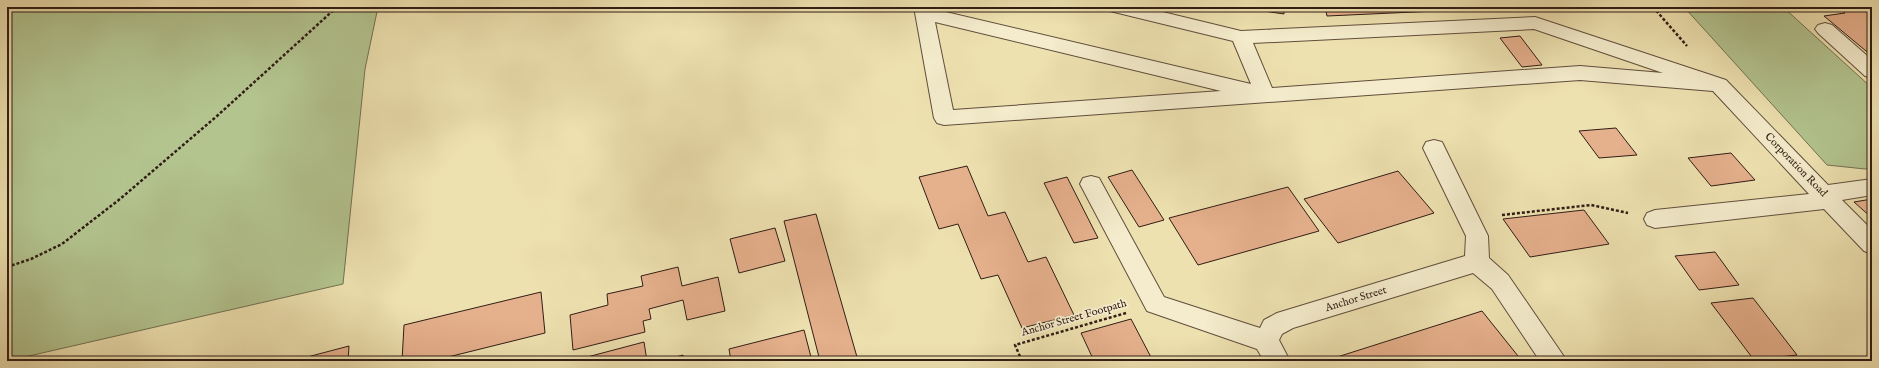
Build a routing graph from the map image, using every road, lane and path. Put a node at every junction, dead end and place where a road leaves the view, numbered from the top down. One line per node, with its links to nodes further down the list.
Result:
1 (337, 7): 17 (path)
2 (1117, 7): 5 (street)
3 (924, 10): 8 (street); 8 (street)
4 (1825, 29): 6 (street)
5 (1241, 37): 7 (street); 8 (street)
6 (1872, 71)
7 (1719, 85): 8 (street); 12 (street, Corporation Road)
8 (1265, 95)
9 (1434, 148): 16 (street)
10 (1091, 184): 18 (street)
11 (1872, 187): 12 (street)
12 (1826, 197): 14 (street); 15 (street, Corporation Road)
13 (1502, 215): 14 (path)
14 (1655, 219)
15 (1872, 245)
16 (1477, 262): 19 (street, Anchor Street); 21 (street)
17 (7, 267)
18 (1156, 304): 19 (street); 20 (path, Anchor Street Footpath)
19 (1272, 351)
20 (1022, 361)
21 (1554, 361)

